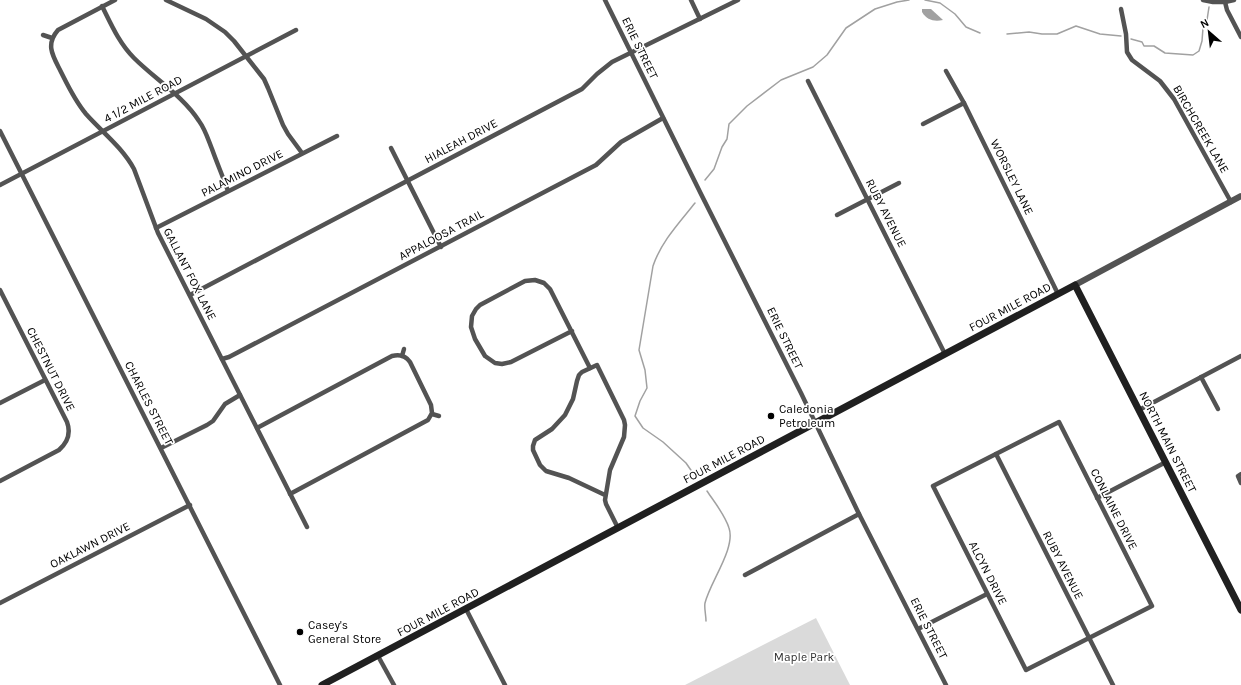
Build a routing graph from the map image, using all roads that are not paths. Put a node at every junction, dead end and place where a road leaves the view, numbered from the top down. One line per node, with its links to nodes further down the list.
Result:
1 (115, 0): 9 (street)
2 (166, 0): 17 (street)
3 (605, 0): 16 (street, ERIE STREET)
4 (691, 0): 11 (street)
5 (738, 0): 11 (street, HIALEAH DRIVE)
6 (1203, 0): 8 (street)
7 (1234, 0): 8 (street)
8 (1225, 2): 14 (street)
9 (102, 6): 15 (street); 20 (street)
10 (1121, 9): 36 (street, BIRCHCREEK LANE)
11 (700, 19): 16 (street, HIALEAH DRIVE)
12 (296, 30): 17 (street, 4 1/2 MILE ROAD)
13 (43, 35): 15 (street)
14 (1241, 37)
15 (52, 38): 25 (street, GALLANT FOX LANE)
16 (631, 53): 22 (street, ERIE STREET); 30 (street, HIALEAH DRIVE)
17 (246, 57): 20 (street, 4 1/2 MILE ROAD); 28 (street)
18 (946, 70): 21 (street, WORSLEY LANE)
19 (808, 81): 35 (street, RUBY AVENUE)
20 (175, 94): 25 (street, 4 1/2 MILE ROAD); 33 (street)
21 (964, 103): 23 (street); 42 (street, WORSLEY LANE)
22 (663, 118): 39 (street, APPALOOSA TRAIL); 59 (street, ERIE STREET)
23 (923, 124)
24 (0, 131): 29 (street, CHARLES STREET)
25 (103, 131): 29 (street, 4 1/2 MILE ROAD); 38 (street, GALLANT FOX LANE)
26 (337, 136): 28 (street, PALAMINO DRIVE)
27 (391, 148): 30 (street)
28 (302, 154): 33 (street, PALAMINO DRIVE)
29 (22, 174): 32 (street, 4 1/2 MILE ROAD); 61 (street, CHARLES STREET)
30 (407, 181): 39 (street); 43 (street, HIALEAH DRIVE)
31 (899, 183): 35 (street)
32 (0, 185)
33 (228, 191): 38 (street, PALAMINO DRIVE)
34 (1241, 196): 36 (street, FOUR MILE ROAD)
35 (868, 200): 37 (street); 46 (street, RUBY AVENUE)
36 (1231, 202): 40 (street, FOUR MILE ROAD)
37 (836, 215)
38 (156, 228): 43 (street, GALLANT FOX LANE)
39 (441, 247): 49 (street, APPALOOSA TRAIL)
40 (1075, 285): 42 (main road, FOUR MILE ROAD); 56 (main road, NORTH MAIN STREET)
41 (0, 290): 52 (street, CHESTNUT DRIVE)
42 (1058, 294): 46 (main road, FOUR MILE ROAD)
43 (190, 295): 49 (street, GALLANT FOX LANE)
44 (572, 331): 44 (street); 50 (street)
45 (404, 349): 47 (street)
46 (945, 354): 59 (main road, FOUR MILE ROAD)
47 (402, 356): 57 (street); 60 (street)
48 (1241, 356): 51 (street)
49 (222, 360): 53 (street, GALLANT FOX LANE)
50 (590, 368): 68 (street); 68 (street)
51 (1201, 377): 55 (street); 56 (street)
52 (46, 380): 54 (street); 65 (street, CHESTNUT DRIVE)
53 (240, 395): 60 (street, GALLANT FOX LANE); 61 (street)
54 (0, 404)
55 (1218, 409)
56 (1139, 410): 63 (main road, NORTH MAIN STREET)
57 (432, 414): 58 (street); 67 (street)
58 (439, 416)
59 (816, 423): 71 (street, ERIE STREET); 73 (main road, FOUR MILE ROAD)
60 (256, 428): 67 (street, GALLANT FOX LANE)
61 (161, 448): 70 (street, CHARLES STREET)
62 (996, 454): 69 (street, CONLAINE DRIVE); 75 (street, ALCYN DRIVE); 80 (street, RUBY AVENUE)
63 (1166, 462): 69 (street); 78 (main road, NORTH MAIN STREET)
64 (1241, 474): 66 (street)
65 (0, 481)
66 (1241, 483)
67 (290, 494): 72 (street, GALLANT FOX LANE)
68 (605, 495): 73 (street)
69 (1097, 498): 80 (street, CONLAINE DRIVE)
70 (190, 505): 76 (street, OAKLAWN DRIVE); 82 (street, CHARLES STREET)
71 (860, 514): 74 (street); 79 (street, ERIE STREET)
72 (307, 527)
73 (618, 528): 77 (main road, FOUR MILE ROAD)
74 (745, 574)
75 (988, 594): 79 (street); 80 (street, ALCYN DRIVE)
76 (0, 603)
77 (466, 609): 81 (main road, FOUR MILE ROAD); 85 (street)
78 (1241, 610)
79 (918, 629): 86 (street, ERIE STREET)
80 (1089, 638): 87 (street, RUBY AVENUE)
81 (378, 656): 83 (main road, FOUR MILE ROAD); 84 (street)
82 (280, 685)
83 (322, 685)
84 (394, 685)
85 (506, 685)
86 (946, 685)
87 (1113, 685)

